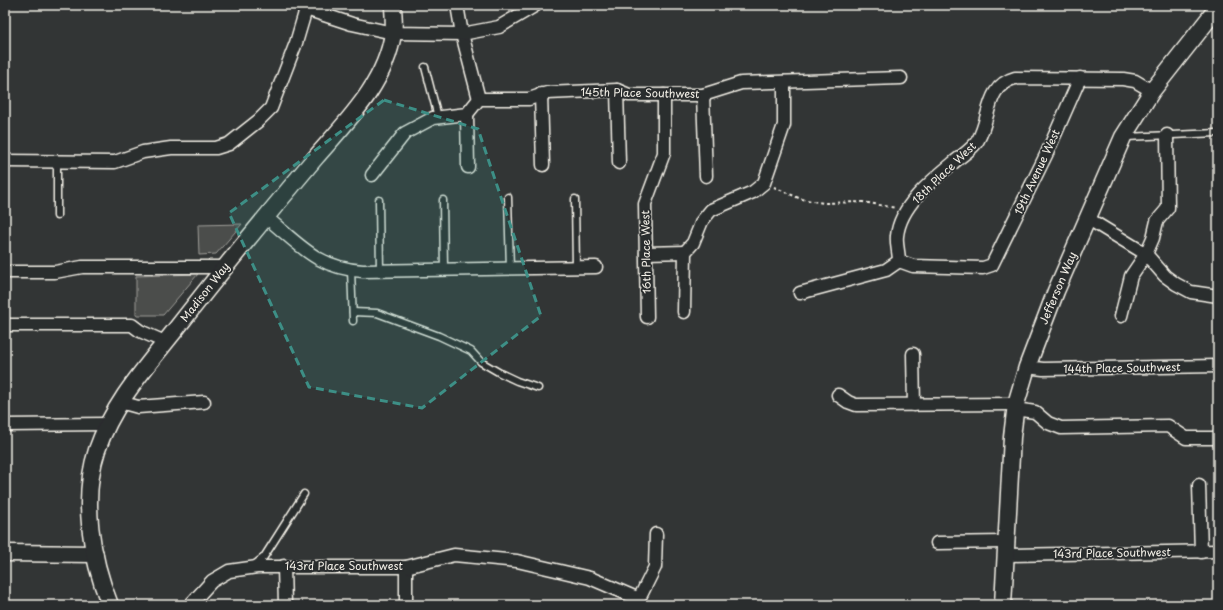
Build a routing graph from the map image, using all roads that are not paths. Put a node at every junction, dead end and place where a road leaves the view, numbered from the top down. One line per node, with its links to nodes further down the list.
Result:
1 (393, 5): 6 (street, Madison Way)
2 (457, 5): 7 (street)
3 (536, 5): 7 (street)
4 (306, 7): 6 (street); 24 (street)
5 (1218, 7): 13 (street, Jefferson Way)
6 (394, 33): 7 (street); 35 (street, Madison Way)
7 (462, 34): 17 (street)
8 (425, 67): 19 (lane)
9 (901, 78): 11 (street, 145th Place Southwest)
10 (1080, 78): 13 (street); 40 (street, 18th Place West); 40 (street, 19th Avenue West)
11 (784, 82): 16 (street, 145th Place Southwest); 37 (street)
12 (617, 90): 14 (street, 145th Place Southwest); 15 (street, 145th Place Southwest); 25 (street)
13 (1152, 91): 22 (street, Jefferson Way)
14 (541, 94): 17 (street, 145th Place Southwest); 26 (street)
15 (664, 95): 16 (street, 145th Place Southwest); 38 (street, 16th Place West)
16 (703, 95): 29 (street)
17 (479, 99): 18 (street)
18 (467, 114): 19 (street); 27 (street)
19 (435, 117): 28 (street)
20 (1218, 134): 21 (lane)
21 (1167, 135): 22 (lane); 39 (street)
22 (1123, 137): 36 (street, Jefferson Way)
23 (5, 161): 24 (street)
24 (57, 161): 34 (lane)
25 (619, 163)
26 (542, 165)
27 (468, 168)
28 (372, 175)
29 (706, 176)
30 (508, 197): 44 (lane)
31 (575, 199): 42 (lane)
32 (379, 200): 47 (lane)
33 (443, 200): 46 (lane)
34 (57, 216)
35 (266, 217): 41 (street, Madison Way); 45 (street)
36 (1087, 218): 39 (street); 60 (street, Jefferson Way)
37 (685, 252): 38 (street); 52 (street)
38 (646, 253): 54 (street, 16th Place West)
39 (1146, 254): 50 (street); 53 (street)
40 (899, 261): 49 (street)
41 (224, 267): 48 (street); 57 (street, Madison Way)
42 (576, 267): 43 (street); 44 (street)
43 (596, 267)
44 (510, 269): 46 (street)
45 (351, 270): 47 (street); 51 (lane)
46 (444, 270): 47 (street)
47 (380, 271)
48 (5, 272)
49 (800, 293)
50 (1218, 296)
51 (353, 312): 55 (lane); 61 (lane)
52 (684, 312)
53 (1121, 316)
54 (646, 317)
55 (353, 321)
56 (5, 325): 57 (street)
57 (165, 342): 63 (street, Madison Way)
58 (913, 354): 65 (street)
59 (1218, 366): 60 (street, 144th Place Southwest)
60 (1027, 367): 66 (street, Jefferson Way)
61 (538, 388)
62 (838, 395): 65 (street)
63 (120, 402): 64 (street); 67 (street, Madison Way)
64 (204, 402)
65 (914, 405): 66 (street)
66 (1016, 406): 69 (street); 74 (street, Jefferson Way)
67 (108, 424): 68 (street); 78 (street, Madison Way)
68 (5, 425)
69 (1218, 438)
70 (1199, 485): 75 (street)
71 (304, 494): 80 (lane)
72 (656, 534): 82 (street)
73 (938, 543): 74 (street, 143rd Place Southwest)
74 (1005, 548): 75 (street, 143rd Place Southwest); 87 (street, Jefferson Way)
75 (1201, 552): 76 (street, 143rd Place Southwest)
76 (1218, 552)
77 (5, 553): 78 (street)
78 (95, 554): 83 (street, Madison Way)
79 (284, 566): 80 (street, 143rd Place Southwest); 81 (street, 143rd Place Southwest); 85 (street)
80 (254, 567): 84 (street, 143rd Place Southwest)
81 (406, 567): 82 (street, 143rd Place Southwest); 86 (street)
82 (641, 602)
83 (110, 605)
84 (190, 605)
85 (285, 605)
86 (406, 605)
87 (1003, 605)

